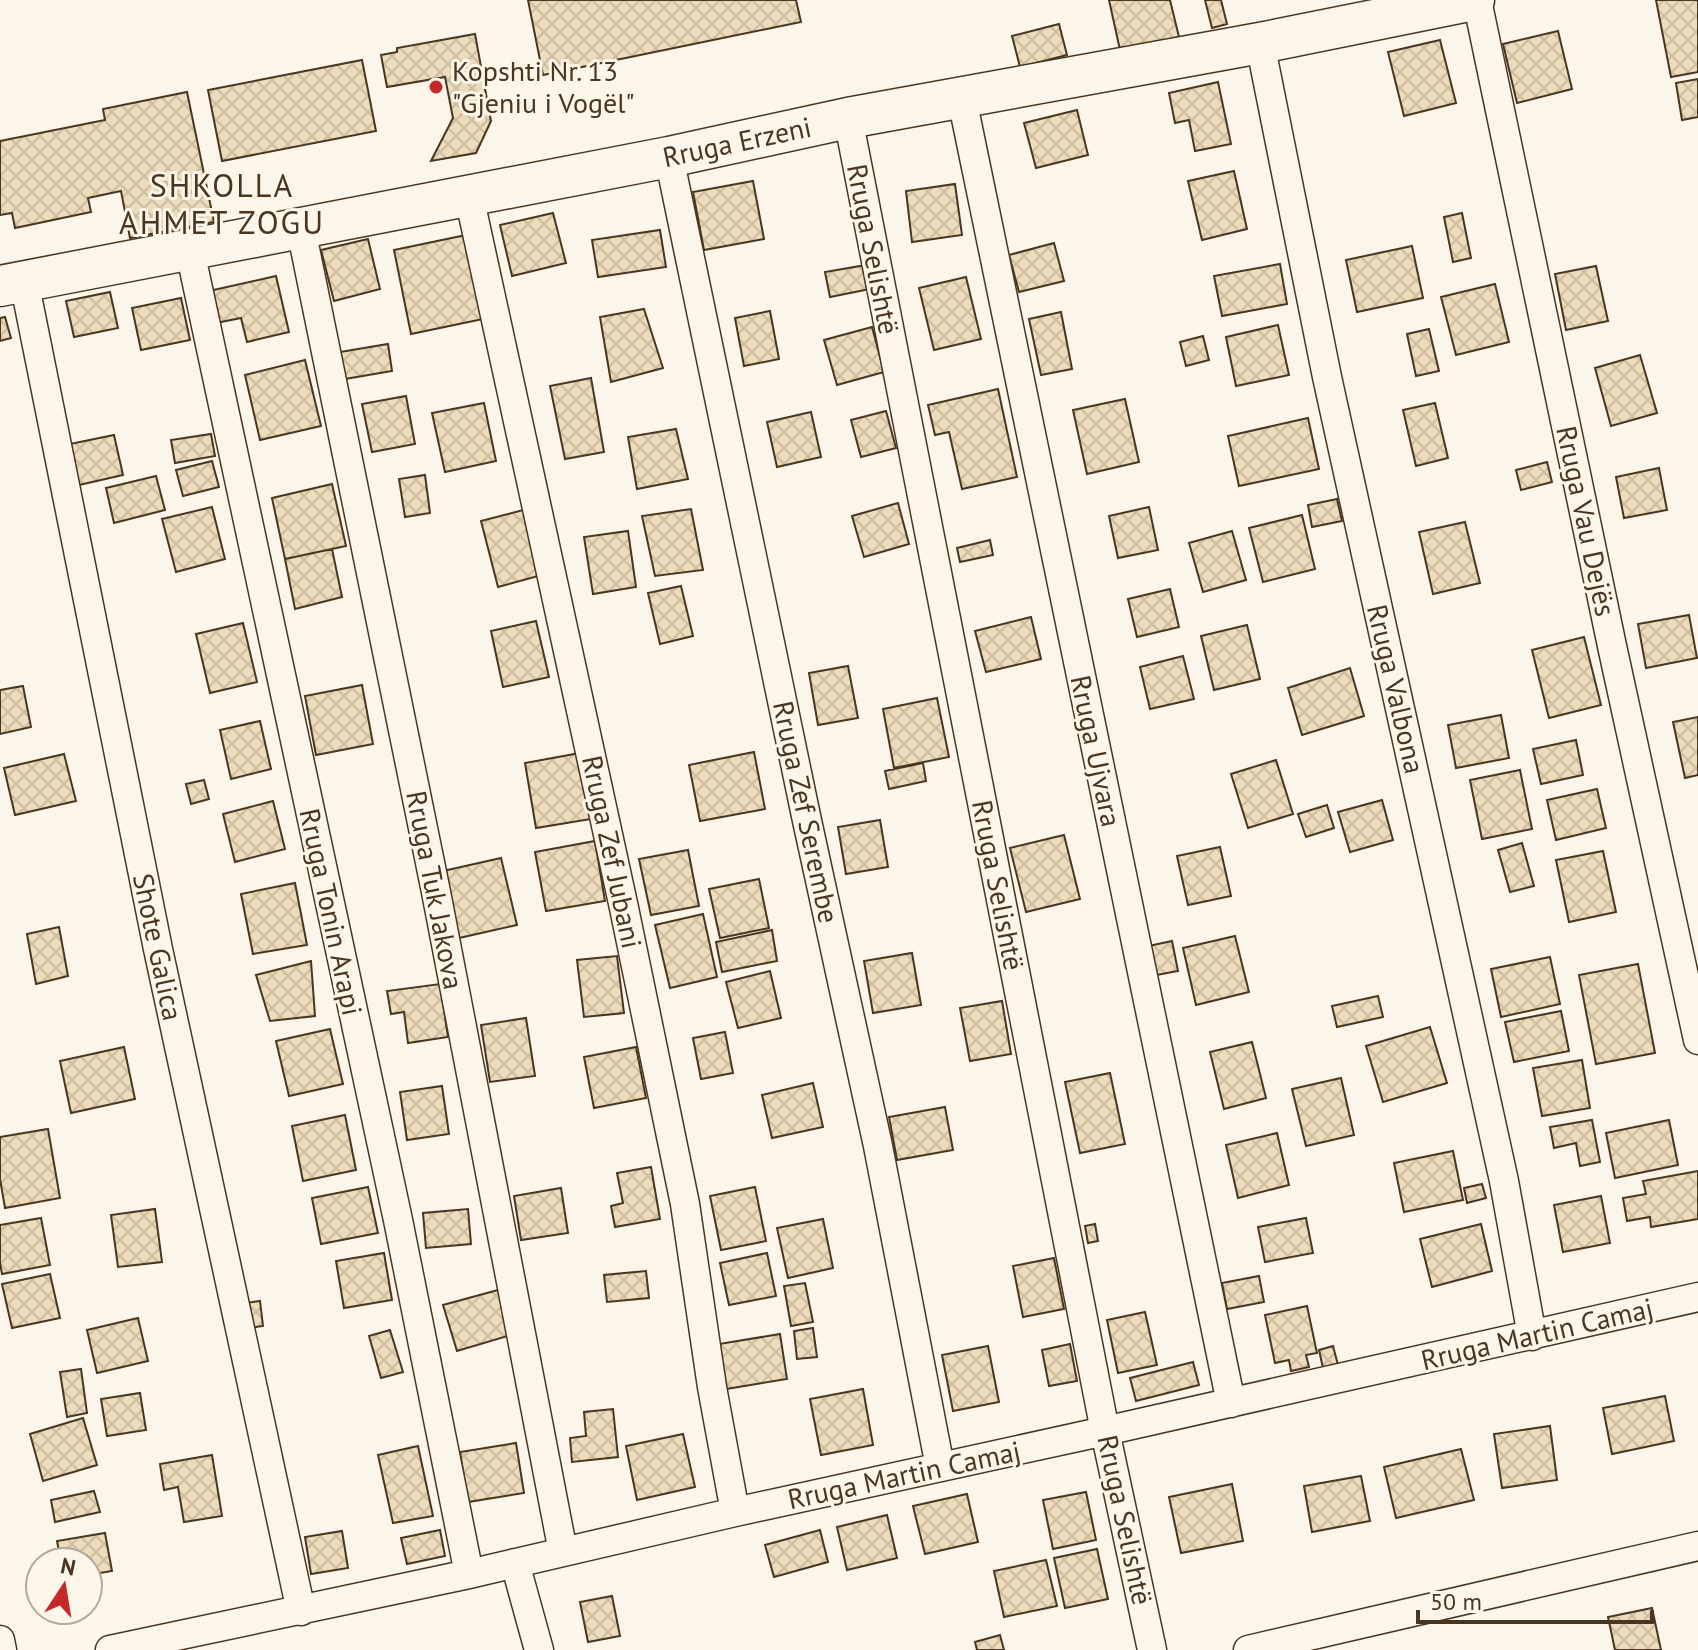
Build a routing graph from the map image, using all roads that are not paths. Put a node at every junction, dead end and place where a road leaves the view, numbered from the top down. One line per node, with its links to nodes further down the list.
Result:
1 (1476, 0): 2 (street, Rruga Erzeni); 10 (street, Rruga Vau Dejës)
2 (1260, 43): 3 (street, Rruga Erzeni); 12 (street, Rruga Valbona)
3 (962, 99): 4 (street, Rruga Erzeni); 13 (street, Rruga Ujvara)
4 (848, 118): 5 (street, Rruga Erzeni); 14 (street, Rruga Selishtë)
5 (669, 157): 6 (street, Rruga Erzeni); 15 (street, Rruga Zef Serembe)
6 (469, 196): 7 (street, Rruga Erzeni); 16 (street, Rruga Zef Jubani)
7 (301, 229): 8 (street, Rruga Erzeni); 18 (street, Rruga Tuk Jakova)
8 (190, 251): 9 (street, Rruga Erzeni); 20 (street, Rruga Tonin Arapi)
9 (12, 284): 21 (street, Shote Galica)
10 (1698, 1040)
11 (1698, 1297): 12 (street, Rruga Martin Camaj)
12 (1532, 1336): 13 (street, Rruga Martin Camaj)
13 (1231, 1403): 14 (street, Rruga Martin Camaj)
14 (1105, 1431): 15 (street, Rruga Martin Camaj); 26 (street, Rruga Selishtë)
15 (940, 1467): 16 (street, Rruga Martin Camaj)
16 (735, 1512): 18 (street, Rruga Martin Camaj)
17 (1698, 1546): 27 (street)
18 (563, 1552): 19 (street, Rruga Martin Camaj)
19 (515, 1563): 20 (street, Rruga Martin Camaj); 25 (street)
20 (469, 1574): 21 (street, Rruga Martin Camaj)
21 (301, 1611): 24 (street, Rruga Martin Camaj)
22 (0, 1640): 23 (street)
23 (2, 1650)
24 (110, 1650)
25 (539, 1650)
26 (1152, 1650)
27 (1248, 1650)

